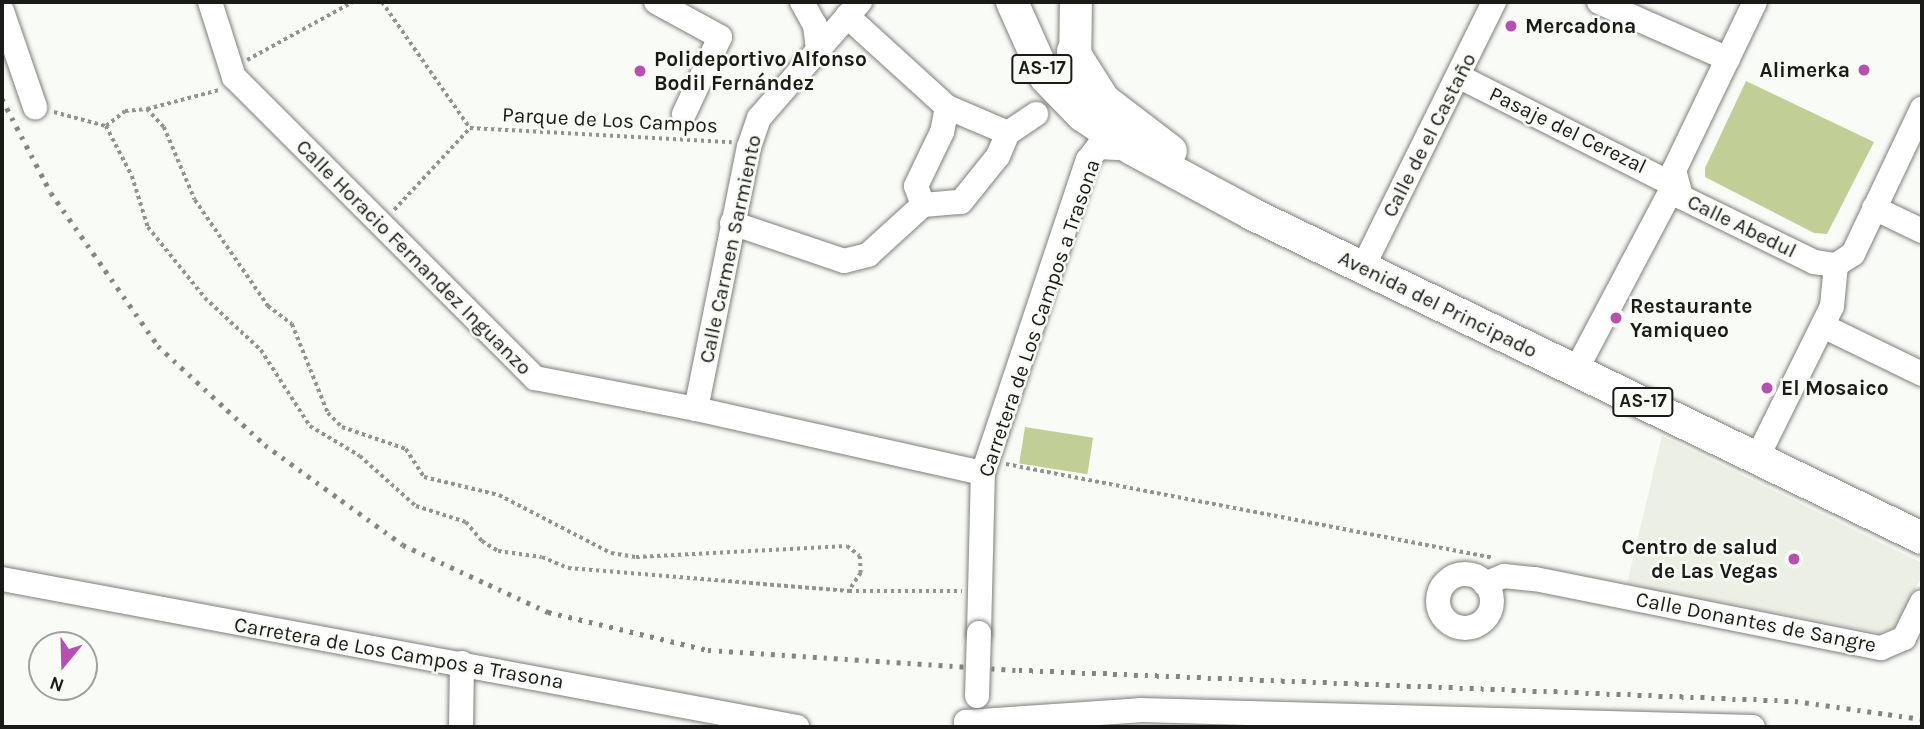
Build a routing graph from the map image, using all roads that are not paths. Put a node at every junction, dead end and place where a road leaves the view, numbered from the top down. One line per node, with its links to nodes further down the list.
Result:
1 (210, 2): 36 (street, Calle Horacio Fernandez Inguanzo)
2 (656, 2): 19 (street)
3 (802, 2): 11 (street)
4 (1494, 2): 15 (street, Calle de el Castaño)
5 (1599, 2): 14 (street)
6 (1755, 2): 14 (street, Calle Abedul)
7 (1015, 7): 8 (main road); 13 (main road, Avenida del Principado / AS-17)
8 (1075, 8): 12 (main road)
9 (854, 9): 11 (street, Calle Carmen Sarmiento); 17 (street)
10 (2, 11): 16 (street)
11 (818, 48): 29 (street, Calle Carmen Sarmiento)
12 (1073, 51): 13 (main road); 21 (main road); 28 (main road)
13 (1035, 57): 21 (main road, Avenida del Principado / AS-17)
14 (1728, 59): 25 (street, Calle Abedul)
15 (1460, 77): 25 (street, Pasaje del Cerezal); 32 (street, Calle de el Castaño)
16 (35, 107)
17 (947, 107): 22 (street); 26 (street)
18 (1922, 109): 27 (street)
19 (684, 114)
20 (1036, 114): 22 (street)
21 (1082, 115): 23 (main road, Avenida del Principado / AS-17); 24 (street)
22 (1008, 133): 26 (street)
23 (1132, 149): 24 (street, Carretera de Los Campos a Trasona); 28 (main road, Avenida del Principado / AS-17)
24 (1088, 160): 38 (street, Carretera de Los Campos a Trasona)
25 (1674, 185): 31 (street, Calle Abedul); 34 (street)
26 (923, 205): 29 (street)
27 (1874, 208): 30 (street); 31 (street)
28 (1252, 214): 32 (main road, Avenida del Principado / AS-17)
29 (732, 223): 36 (street, Calle Carmen Sarmiento)
30 (1922, 231)
31 (1836, 265): 33 (street)
32 (1363, 267): 34 (main road, Avenida del Principado / AS-17)
33 (1823, 326): 35 (street); 37 (street)
34 (1576, 370): 37 (main road, Avenida del Principado / AS-17)
35 (1922, 374)
36 (696, 409): 38 (street, Calle Horacio Fernandez Inguanzo)
37 (1757, 458): 39 (main road, Avenida del Principado / AS-17)
38 (985, 466): 44 (street, Carretera de Los Campos a Trasona, bridge)
39 (1922, 538)
40 (2, 579): 43 (street, Carretera de Los Campos a Trasona)
41 (1485, 584): 42 (street, Calle Donantes de Sangre)
42 (1922, 602)
43 (463, 663): 45 (street); 46 (street, Carretera de Los Campos a Trasona)
44 (964, 725): 47 (street)
45 (461, 727)
46 (797, 727)
47 (1753, 727)

